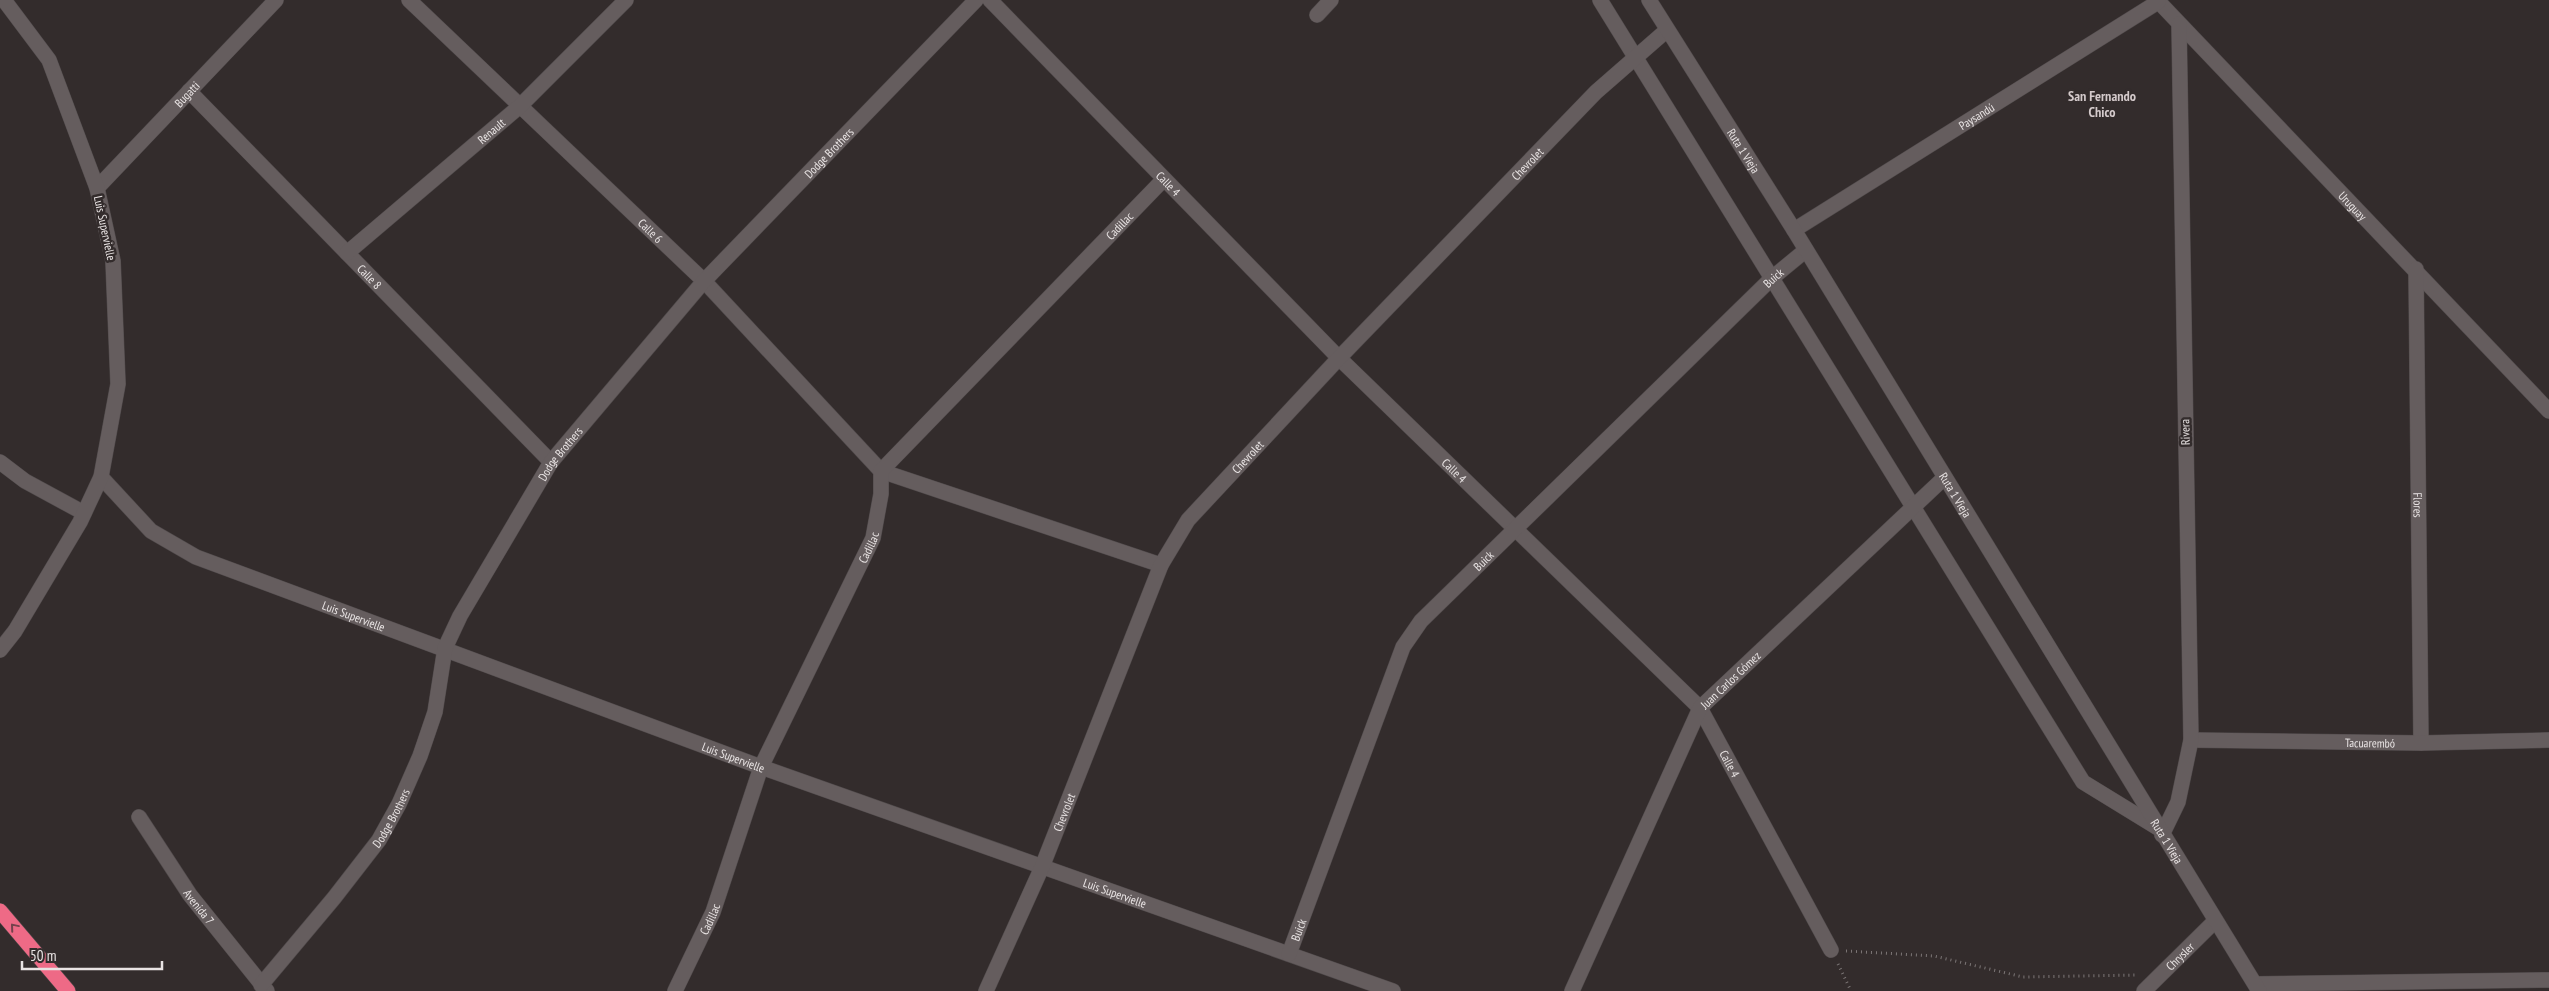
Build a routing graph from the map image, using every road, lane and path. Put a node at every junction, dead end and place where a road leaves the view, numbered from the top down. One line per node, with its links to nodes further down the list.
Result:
1 (4, 0): 18 (street, Luis Supervielle)
2 (276, 0): 15 (street, Bugatti)
3 (409, 0): 16 (street, Calle 6)
4 (626, 0): 16 (street, Renault)
5 (976, 0): 24 (street, Dodge Brothers)
6 (990, 0): 17 (street, Calle 4)
7 (1331, 0): 11 (street)
8 (1600, 0): 14 (street)
9 (1649, 0): 13 (street, Ruta 1 Vieja)
10 (2157, 1): 12 (street, Uruguay); 19 (street, Paysandú)
11 (1317, 15)
12 (2179, 24): 22 (street, Uruguay); 39 (street, Rivera)
13 (1667, 30): 14 (street, Chevrolet); 19 (street, Ruta 1 Vieja)
14 (1636, 58): 23 (street); 25 (street, Chevrolet)
15 (190, 91): 18 (street, Bugatti); 21 (street, Calle 8)
16 (520, 106): 21 (street, Renault); 24 (street, Calle 6)
17 (1164, 178): 25 (street, Calle 4); 29 (street, Cadillac)
18 (97, 188): 30 (street, Luis Supervielle)
19 (1794, 230): 20 (street, Ruta 1 Vieja)
20 (1806, 250): 23 (street, Buick); 31 (street, Ruta 1 Vieja)
21 (347, 253): 28 (street, Calle 8)
22 (2416, 269): 26 (street, Uruguay); 41 (street, Flores)
23 (1772, 278): 32 (street); 34 (street, Buick)
24 (704, 281): 28 (street, Dodge Brothers); 29 (street, Calle 6)
25 (1339, 358): 34 (street, Calle 4); 35 (street, Chevrolet)
26 (2549, 411)
27 (0, 462): 33 (street)
28 (551, 462): 36 (street, Dodge Brothers)
29 (881, 471): 35 (street); 42 (street, Cadillac)
30 (101, 477): 33 (street, Luis Supervielle); 36 (street, Luis Supervielle)
31 (1944, 478): 32 (street, Juan Carlos Gómez); 44 (street, Ruta 1 Vieja)
32 (1913, 507): 38 (street, Juan Carlos Gómez); 44 (street)
33 (84, 513): 37 (street, Luis Supervielle)
34 (1515, 528): 38 (street, Calle 4); 49 (street, Buick)
35 (1161, 565): 45 (street, Chevrolet)
36 (444, 648): 42 (street, Luis Supervielle); 53 (street, Dodge Brothers)
37 (0, 650)
38 (1700, 708): 48 (street, Calle 4); 58 (street, Juan Carlos Gómez)
39 (2191, 740): 41 (street, Tacuarembó); 44 (street, Rivera)
40 (2549, 740): 41 (street, Tacuarembó)
41 (2421, 743)
42 (761, 767): 45 (street, Luis Supervielle); 55 (street, Cadillac)
43 (139, 817): 53 (street, Avenida 7)
44 (2160, 832): 47 (street, Ruta 1 Vieja)
45 (1042, 867): 49 (street, Luis Supervielle); 56 (street, Chevrolet)
46 (0, 911): 54 (highway, one-way to 46)
47 (2215, 921): 50 (street, Chrysler); 52 (street, Ruta 1 Vieja)
48 (1831, 950): 50 (path); 59 (path)
49 (1289, 954): 57 (street, Luis Supervielle)
50 (2160, 975): 60 (street, Chrysler)
51 (2549, 980): 52 (street)
52 (2257, 987)
53 (264, 988)
54 (68, 991)
55 (675, 991)
56 (986, 991)
57 (1393, 991)
58 (1572, 991)
59 (1851, 991)
60 (2144, 991)

